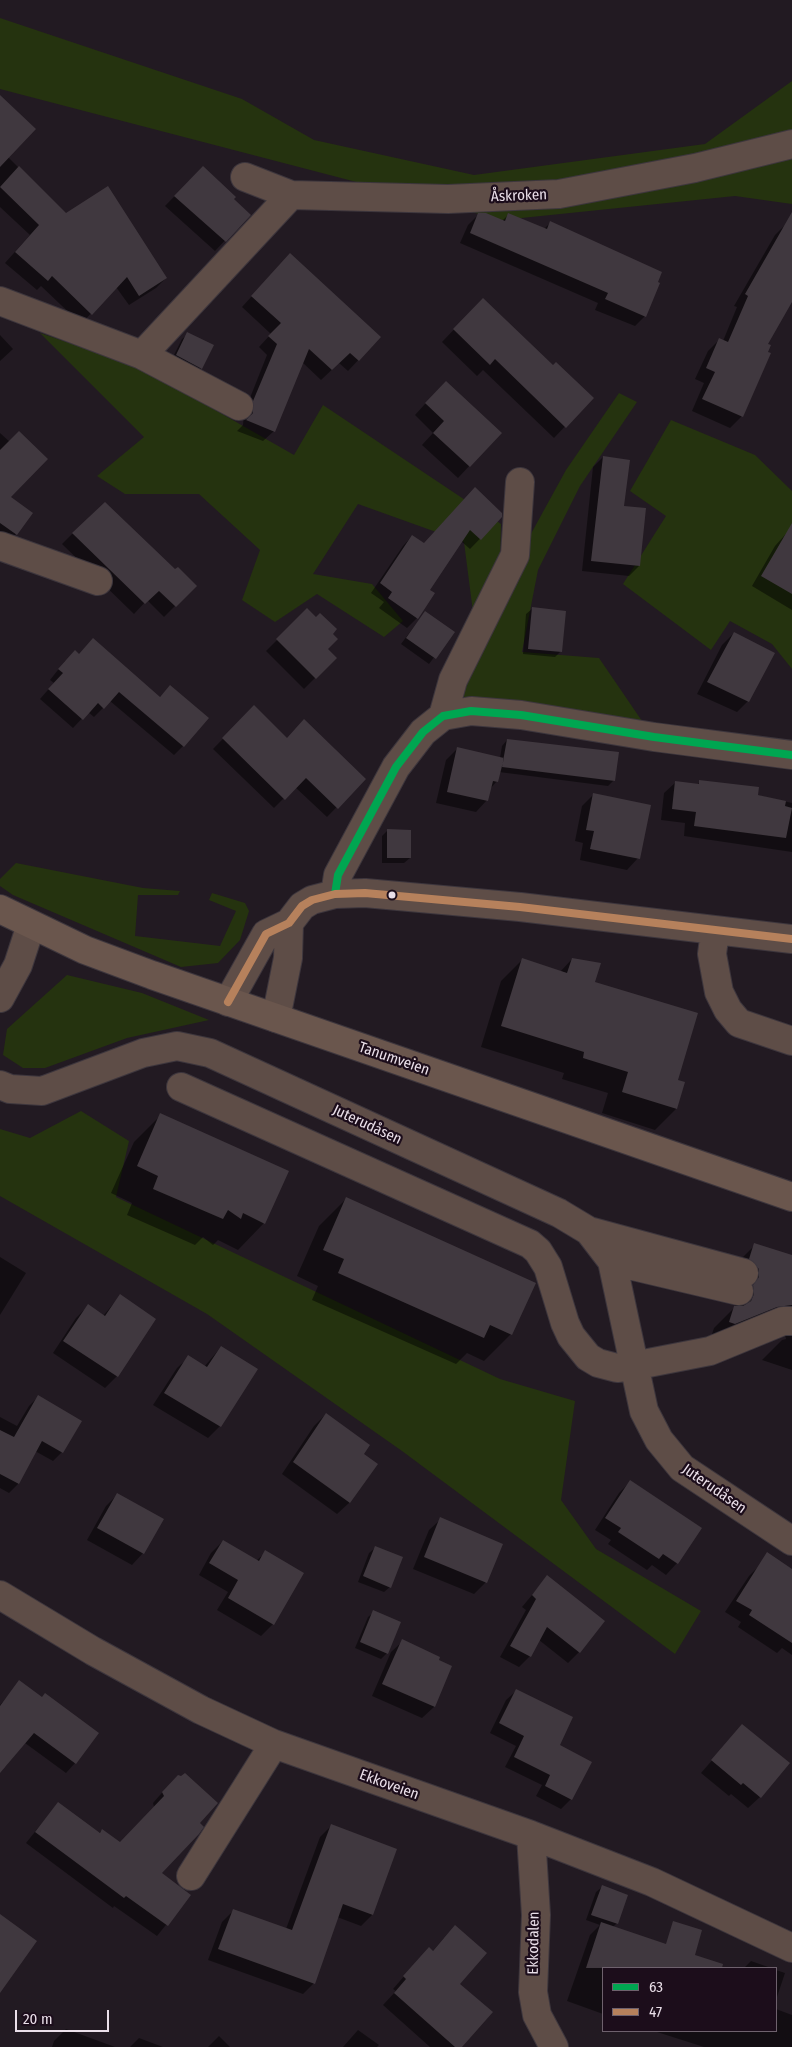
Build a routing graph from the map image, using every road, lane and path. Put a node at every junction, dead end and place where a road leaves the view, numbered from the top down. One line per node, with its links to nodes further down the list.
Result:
1 (792, 144): 3 (street, Åskroken)
2 (245, 177): 3 (street, Åskroken)
3 (291, 195): 5 (street)
4 (0, 301): 5 (street)
5 (142, 355): 6 (street)
6 (239, 406)
7 (520, 482): 10 (street)
8 (0, 546): 9 (street)
9 (98, 582)
10 (443, 716): 11 (street); 12 (street)
11 (792, 755)
12 (335, 894): 14 (street); 16 (street)
13 (0, 909): 15 (main road, Tanumveien)
14 (289, 923): 19 (street); 20 (street)
15 (31, 925): 18 (street); 19 (main road, Tanumveien)
16 (715, 931): 17 (street); 21 (street)
17 (792, 939)
18 (0, 998)
19 (228, 1002): 20 (main road, Tanumveien)
20 (276, 1018): 24 (main road, Tanumveien)
21 (792, 1041)
22 (0, 1085): 25 (street, Juterudåsen)
23 (181, 1087): 28 (street)
24 (792, 1197)
25 (589, 1230): 26 (street, Juterudåsen); 26 (street)
26 (612, 1261): 28 (street, Juterudåsen)
27 (792, 1321): 28 (street)
28 (633, 1366): 29 (street, Juterudåsen)
29 (792, 1541)
30 (0, 1594): 31 (street, Ekkoveien)
31 (274, 1744): 32 (street, Ekkoveien); 33 (street)
32 (531, 1835): 34 (street, Ekkoveien); 35 (street, Ekkodalen)
33 (191, 1876)
34 (792, 1948)
35 (554, 2047)

